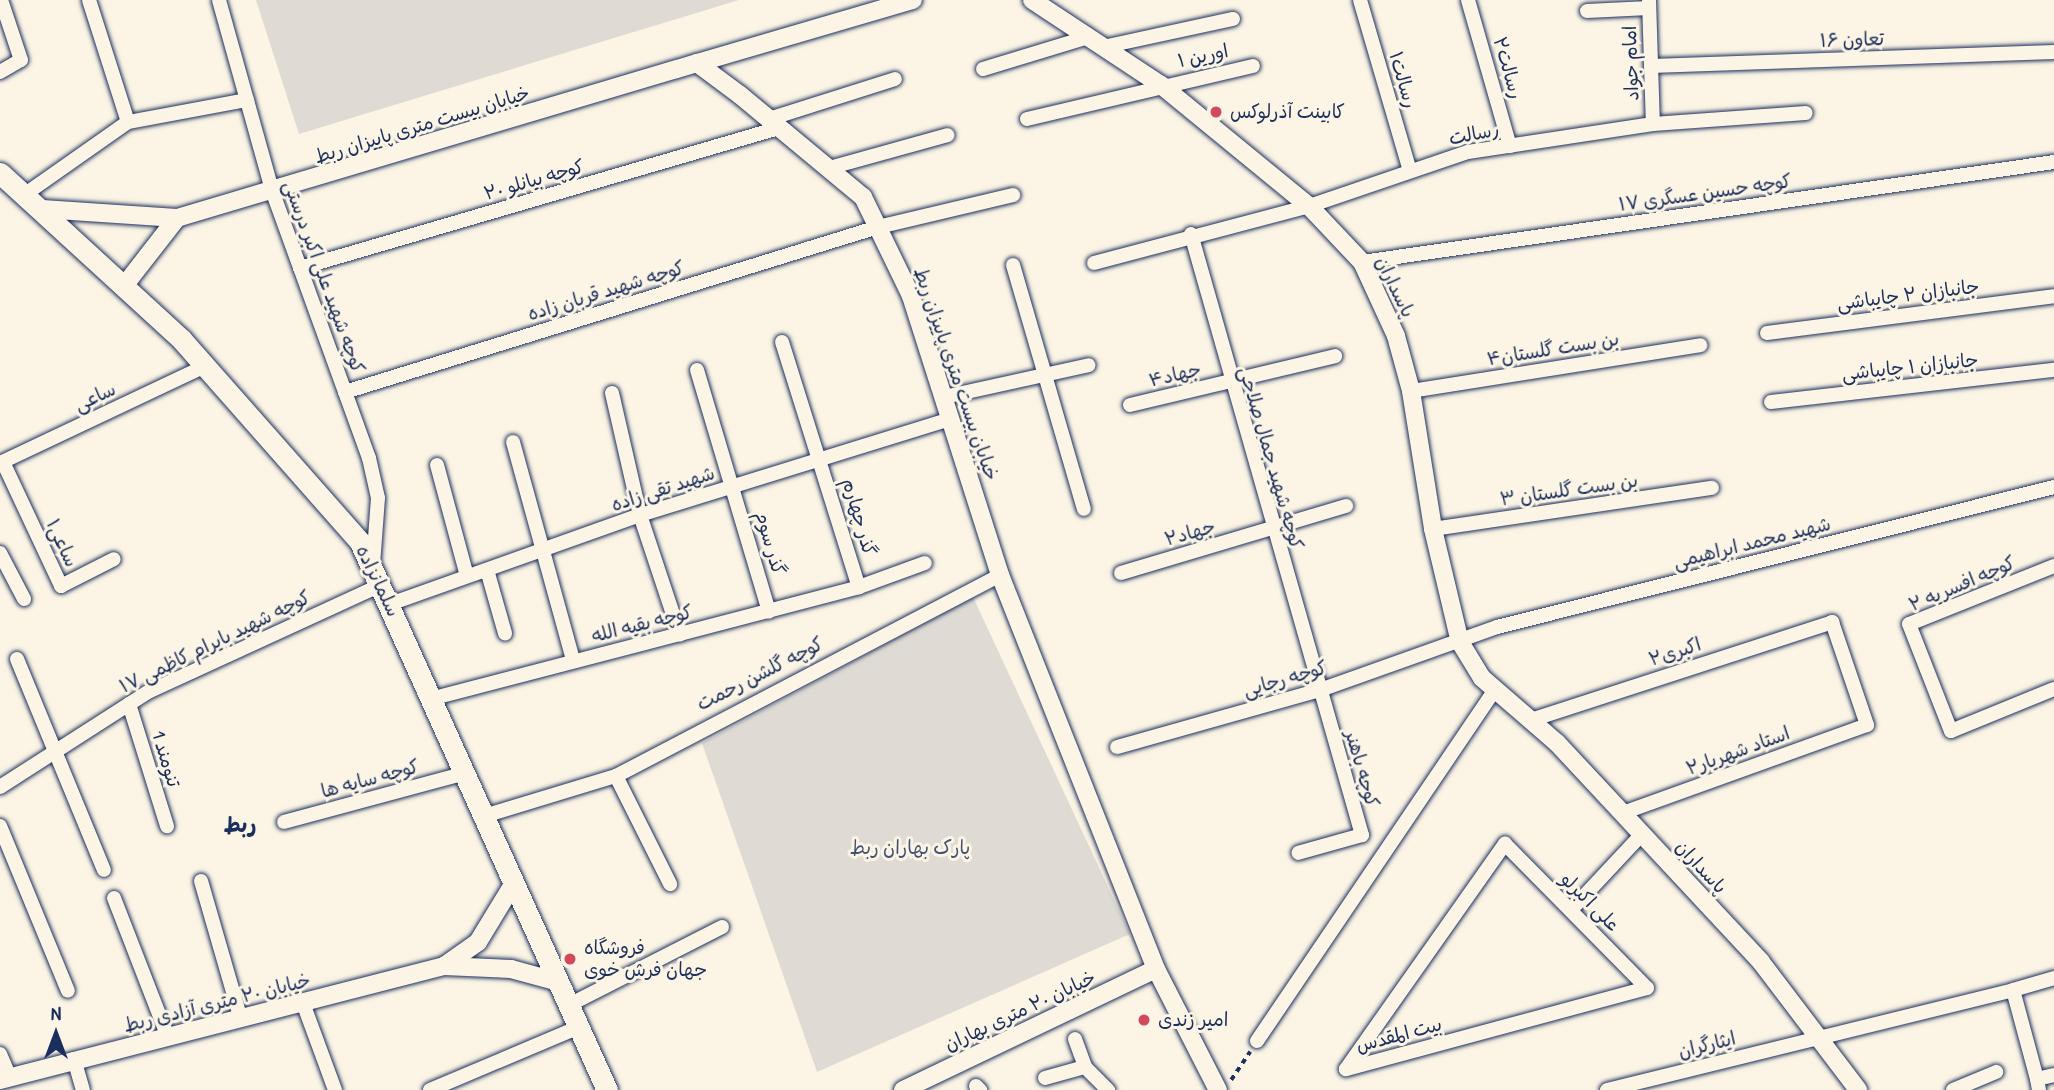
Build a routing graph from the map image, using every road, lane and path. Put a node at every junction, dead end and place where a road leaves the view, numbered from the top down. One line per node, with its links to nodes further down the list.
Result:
1 (1, 0): 17 (street)
2 (89, 0): 23 (street)
3 (219, 0): 20 (street, کوچه شهید علی اکبر درستی)
4 (913, 0): 13 (street)
5 (1032, 0): 11 (street, پاسداران)
6 (1360, 0): 30 (street, رسالت۱)
7 (1468, 0): 27 (street, رسالت۲)
8 (1649, 4): 9 (street); 15 (street, امام جواد)
9 (1587, 11)
10 (1233, 19): 11 (street)
11 (1096, 42): 16 (street); 19 (street, پاسداران)
12 (2054, 52): 15 (street, تعاون ۱۶)
13 (697, 63): 24 (street, خیابان بیست متری پاییزان ربط); 32 (street, خیابان بیست متری پاییزان ربط)
14 (1253, 66): 19 (street, اورین ۱)
15 (1651, 66): 25 (street, امام جواد)
16 (983, 69)
17 (0, 72)
18 (895, 79): 24 (street, کوچه بیانلو ۲۰)
19 (1161, 85): 22 (street, اورین ۱); 35 (street, پاسداران)
20 (247, 100): 23 (street); 32 (street, کوچه شهید علی اکبر درستی)
21 (1806, 113): 25 (street, رسالت)
22 (1027, 119)
23 (128, 122): 33 (street)
24 (774, 124): 29 (street, خیابان بیست متری پاییزان ربط); 43 (street, کوچه بیانلو ۲۰)
25 (1653, 124): 27 (street, رسالت)
26 (948, 135): 29 (street)
27 (1510, 146): 30 (street, رسالت)
28 (2054, 162): 40 (street, کوچه حسین عسگری ۱۷)
29 (828, 168): 38 (street, خیابان بیست متری پاییزان ربط)
30 (1410, 171): 35 (street, رسالت)
31 (0, 173): 33 (main road, سلمانزاده)
32 (273, 193): 37 (street, خیابان بیست متری پاییزان ربط); 43 (street, کوچه شهید علی اکبر درستی)
33 (24, 195): 36 (main road, سلمانزاده)
34 (1013, 195): 38 (street, کوچه شهید قربان زاده)
35 (1309, 206): 39 (street, رسالت); 40 (street, پاسداران)
36 (42, 209): 37 (street, خیابان بیست متری پاییزان ربط); 44 (main road, سلمانزاده)
37 (177, 218): 44 (street)
38 (878, 227): 57 (street, کوچه شهید قربان زاده); 59 (street, خیابان بیست متری پاییزان ربط)
39 (1191, 234): 41 (street, رسالت); 55 (street, کوچه شهید جمال صلاحی)
40 (1362, 262): 56 (street, پاسداران)
41 (1094, 263)
42 (1013, 265): 54 (street)
43 (300, 268): 57 (street, کوچه شهید علی اکبر درستی)
44 (124, 286): 51 (main road, سلمانزاده)
45 (2054, 296): 46 (street, جانبازان ۲ چایباشی)
46 (1767, 333)
47 (782, 342): 64 (street, گذر چهارم)
48 (1700, 345): 56 (street, بن بست گلستان۴)
49 (1335, 356): 55 (street, جهاد۴)
50 (1089, 365): 54 (street)
51 (205, 366): 65 (street, ساعی); 84 (main road, سلمانزاده)
52 (697, 370): 67 (street, گذر سوم)
53 (2054, 370): 60 (street, جانبازان ۱ چایباشی)
54 (1043, 375): 59 (street); 71 (street)
55 (1230, 381): 61 (street, جهاد۴); 73 (street, کوچه شهید جمال صلاحی)
56 (1412, 391): 74 (street, پاسداران)
57 (345, 392): 84 (street, کوچه شهید علی اکبر درستی)
58 (612, 393): 72 (street)
59 (944, 397): 62 (street, خیابان بیست متری پاییزان ربط)
60 (1771, 402)
61 (1130, 405)
62 (950, 419): 64 (street, شهید تقی زاده); 82 (street, خیابان بیست متری پاییزان ربط)
63 (513, 442): 75 (street)
64 (822, 458): 67 (street, شهید تقی زاده); 85 (street, گذر چهارم)
65 (2, 463): 77 (street, ساعی۱)
66 (437, 465): 83 (street)
67 (733, 486): 72 (street, شهید تقی زاده); 87 (street, گذر سوم)
68 (2054, 487): 90 (street, شهید محمد ابراهیمی)
69 (1712, 488): 74 (street, بن بست گلستان ۳)
70 (1346, 506): 73 (street, جهاد۲)
71 (1084, 509)
72 (640, 515): 75 (street, شهید تقی زاده); 89 (street)
73 (1270, 529): 81 (street, جهاد۲); 95 (street, کوچه شهید جمال صلاحی)
74 (1433, 529): 90 (street, پاسداران)
75 (540, 552): 80 (street, شهید تقی زاده); 92 (street)
76 (0, 553): 86 (street)
77 (114, 559)
78 (925, 563): 85 (street, کوچه بقیه الله)
79 (2054, 566): 94 (street, کوچه افسریه ۲)
80 (487, 570): 83 (street, شهید تقی زاده); 88 (street)
81 (1121, 573)
82 (1000, 575): 103 (street, کوچه گلشن رحمت); 121 (street, خیابان بیست متری پاییزان ربط)
83 (467, 576): 84 (street, شهید تقی زاده)
84 (381, 586): 96 (main road, سلمانزاده); 97 (street, کوچه شهید بایرام کاظمی ۱۷)
85 (859, 587): 87 (street, کوچه بقیه الله)
86 (24, 598)
87 (769, 611): 89 (street, کوچه بقیه الله)
88 (505, 633)
89 (680, 635): 92 (street, کوچه بقیه الله)
90 (1460, 642): 93 (street, پاسداران); 95 (street, کوچه رجایی)
91 (17, 659): 101 (street)
92 (573, 660): 96 (street, کوچه بقیه الله)
93 (1495, 689): 98 (street, پاسداران); 134 (street)
94 (2054, 689)
95 (1320, 690): 100 (street, کوچه رجایی); 112 (street, کوچه باهنر)
96 (434, 698): 102 (main road, سلمانزاده)
97 (129, 704): 101 (street, کوچه شهید بایرام کاظمی ۱۷); 109 (street, تنومند 1)
98 (1531, 720): 99 (street, اکبری۲); 105 (street, پاسداران)
99 (1867, 725): 105 (street, استاد شهریار۲)
100 (1117, 747)
101 (51, 754): 104 (street, کوچه شهید بایرام کاظمی ۱۷); 113 (street)
102 (466, 773): 106 (main road, سلمانزاده); 107 (street, کوچه سایه ها)
103 (616, 776): 106 (street, کوچه گلشن رحمت); 115 (street)
104 (0, 787)
105 (1623, 813): 110 (street, پاسداران)
106 (484, 816): 116 (main road, سلمانزاده)
107 (284, 822)
108 (0, 826): 126 (street)
109 (167, 826)
110 (1642, 834): 118 (street); 132 (street, پاسداران)
111 (1505, 844): 118 (street, علی اکبرلو); 124 (street, بیت المقدس)
112 (1298, 853)
113 (104, 870)
114 (201, 881): 129 (street)
115 (670, 884)
116 (512, 886): 120 (street); 123 (main road, سلمانزاده)
117 (114, 898): 131 (street)
118 (1571, 910): 124 (street, علی اکبرلو)
119 (722, 927): 128 (street)
120 (444, 967): 123 (street); 127 (street, خیابان ۲۰ متری آزادی ربط)
121 (1156, 969): 147 (street, خیابان ۲۰ متری بهاران); 149 (street, خیابان بیست متری پاییزان ربط)
122 (2054, 978): 125 (street, ایثارگران)
123 (555, 981): 128 (main road, سلمانزاده)
124 (1647, 988)
125 (2013, 990): 132 (street, ایثارگران); 142 (street)
126 (68, 991)
127 (303, 1003): 129 (street, خیابان ۲۰ متری آزادی ربط); 144 (street)
128 (567, 1006): 130 (main road, سلمانزاده)
129 (240, 1016): 131 (street, خیابان ۲۰ متری آزادی ربط)
130 (577, 1028): 145 (street); 146 (main road, سلمانزاده)
131 (169, 1037): 136 (street, خیابان ۲۰ متری آزادی ربط)
132 (1817, 1038): 151 (street, ایثارگران); 152 (street, پاسداران)
133 (1075, 1039): 137 (street)
134 (1257, 1041): 150 (path)
135 (0, 1054): 141 (street)
136 (74, 1059): 141 (street, خیابان ۲۰ متری آزادی ربط); 143 (street)
137 (1085, 1067): 140 (street); 148 (street)
138 (1996, 1072): 153 (street)
139 (2054, 1075): 142 (street)
140 (1045, 1077)
141 (5, 1078)
142 (2038, 1085)
143 (83, 1090)
144 (335, 1090)
145 (430, 1090)
146 (607, 1090)
147 (903, 1090)
148 (1108, 1090)
149 (1218, 1090)
150 (1224, 1090)
151 (1607, 1090)
152 (1858, 1090)
153 (1953, 1090)

